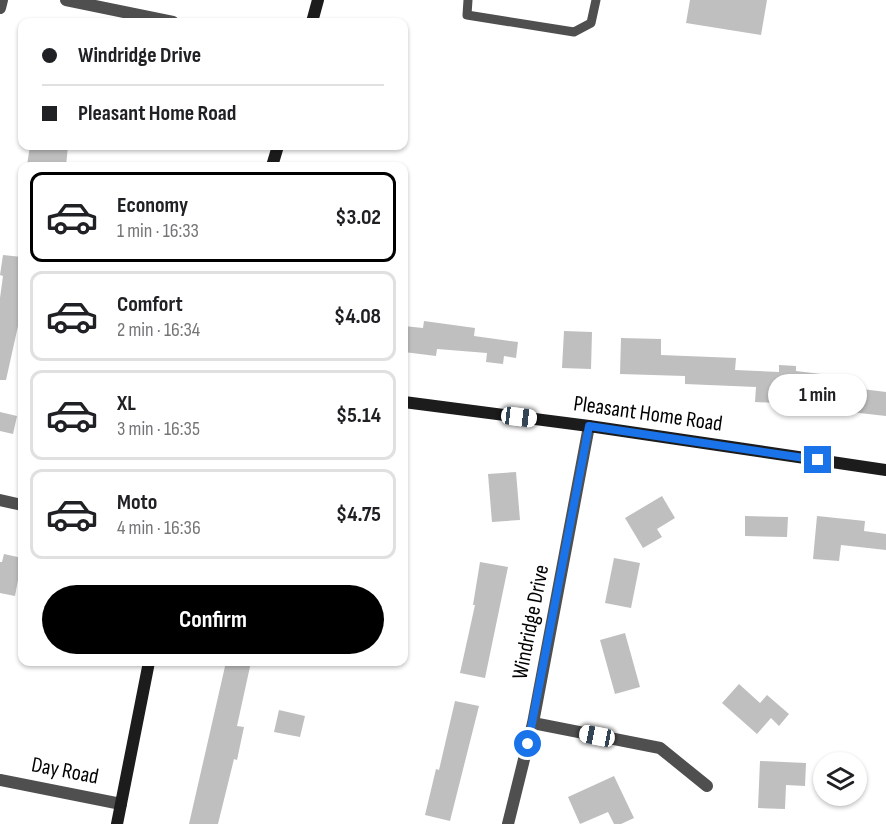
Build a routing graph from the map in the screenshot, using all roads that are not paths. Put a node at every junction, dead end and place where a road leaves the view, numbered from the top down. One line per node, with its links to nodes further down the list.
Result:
1 (2, 0): 6 (street)
2 (66, 0): 7 (street)
3 (318, 0): 8 (street)
4 (468, 0): 5 (lane)
5 (596, 0)
6 (0, 8)
7 (153, 18)
8 (313, 18)
9 (408, 403): 10 (street, Pleasant Home Road)
10 (589, 426): 11 (street, Pleasant Home Road); 15 (street, Windridge Drive)
11 (886, 470)
12 (0, 500): 13 (street)
13 (18, 504)
14 (148, 666): 18 (street)
15 (533, 723): 17 (street); 20 (street, Windridge Drive)
16 (0, 780): 18 (street, Day Road)
17 (707, 786)
18 (121, 804): 19 (street)
19 (117, 824)
20 (508, 824)

